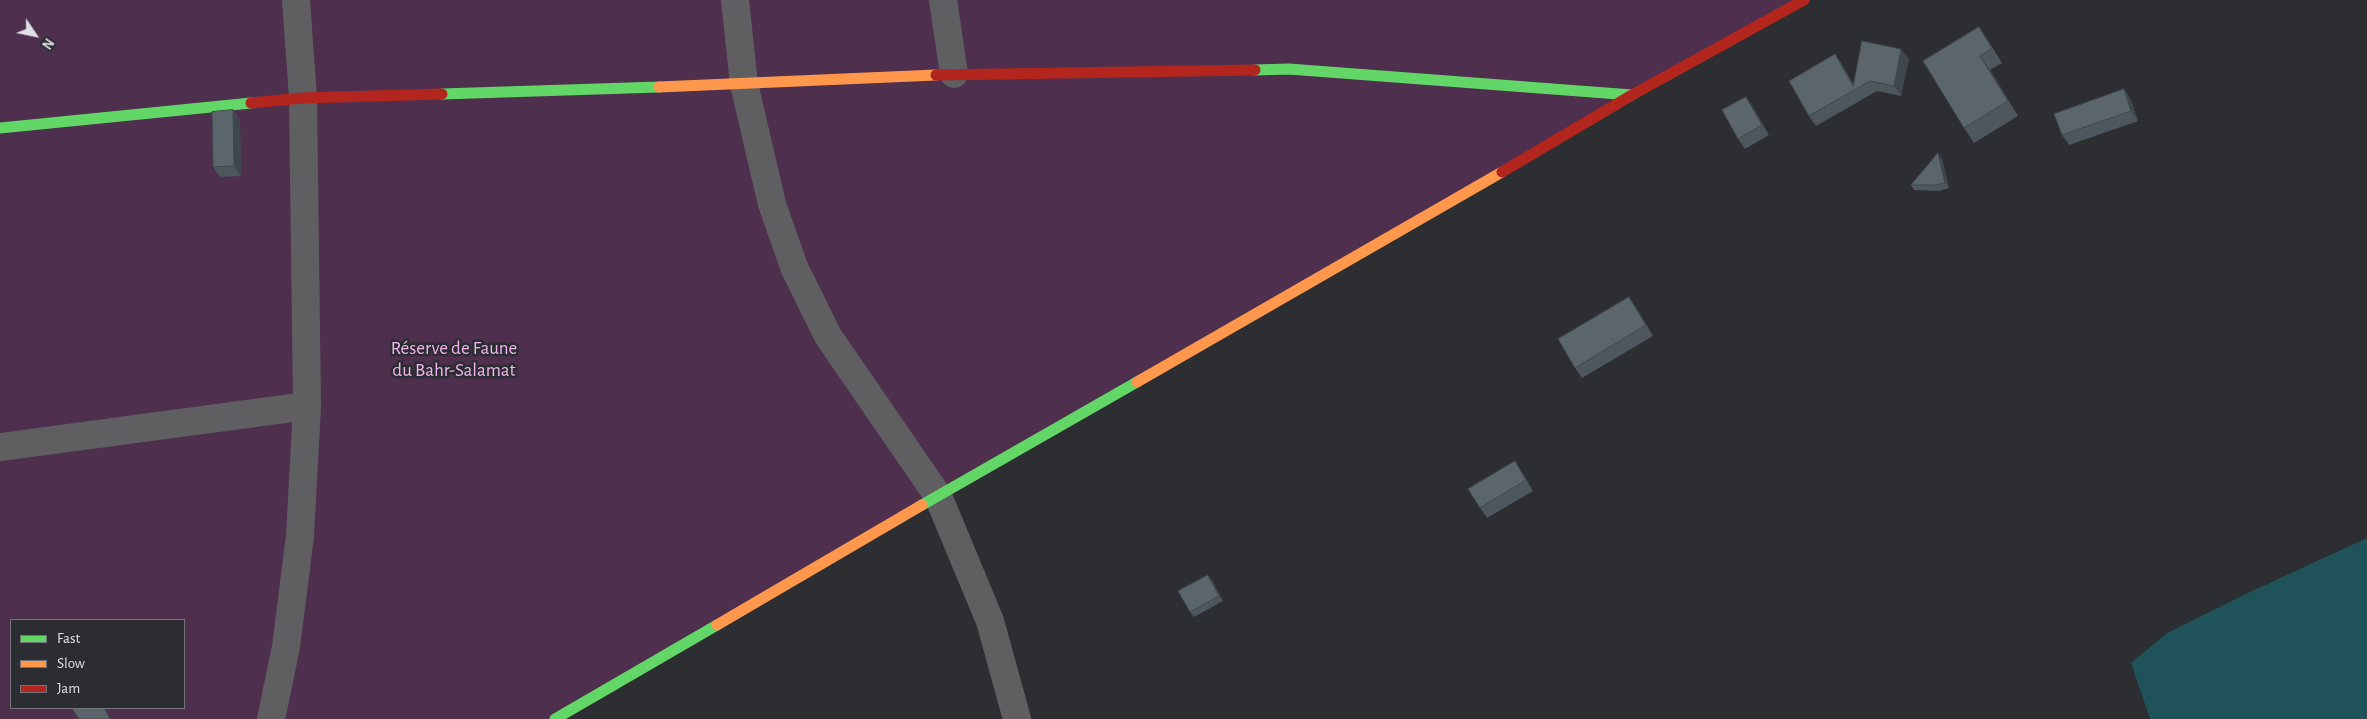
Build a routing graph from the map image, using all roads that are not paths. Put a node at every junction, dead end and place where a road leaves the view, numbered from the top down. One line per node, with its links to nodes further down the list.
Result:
1 (296, 0): 8 (street)
2 (735, 0): 6 (street)
3 (943, 0): 5 (street)
4 (1804, 0): 7 (street)
5 (954, 74): 6 (street); 7 (street)
6 (744, 84): 8 (street); 12 (street)
7 (1632, 95): 12 (street)
8 (303, 98): 9 (street); 10 (street)
9 (0, 128)
10 (307, 406): 11 (street); 13 (street)
11 (0, 447)
12 (938, 496): 14 (street); 15 (street)
13 (271, 719)
14 (555, 719)
15 (1017, 719)

